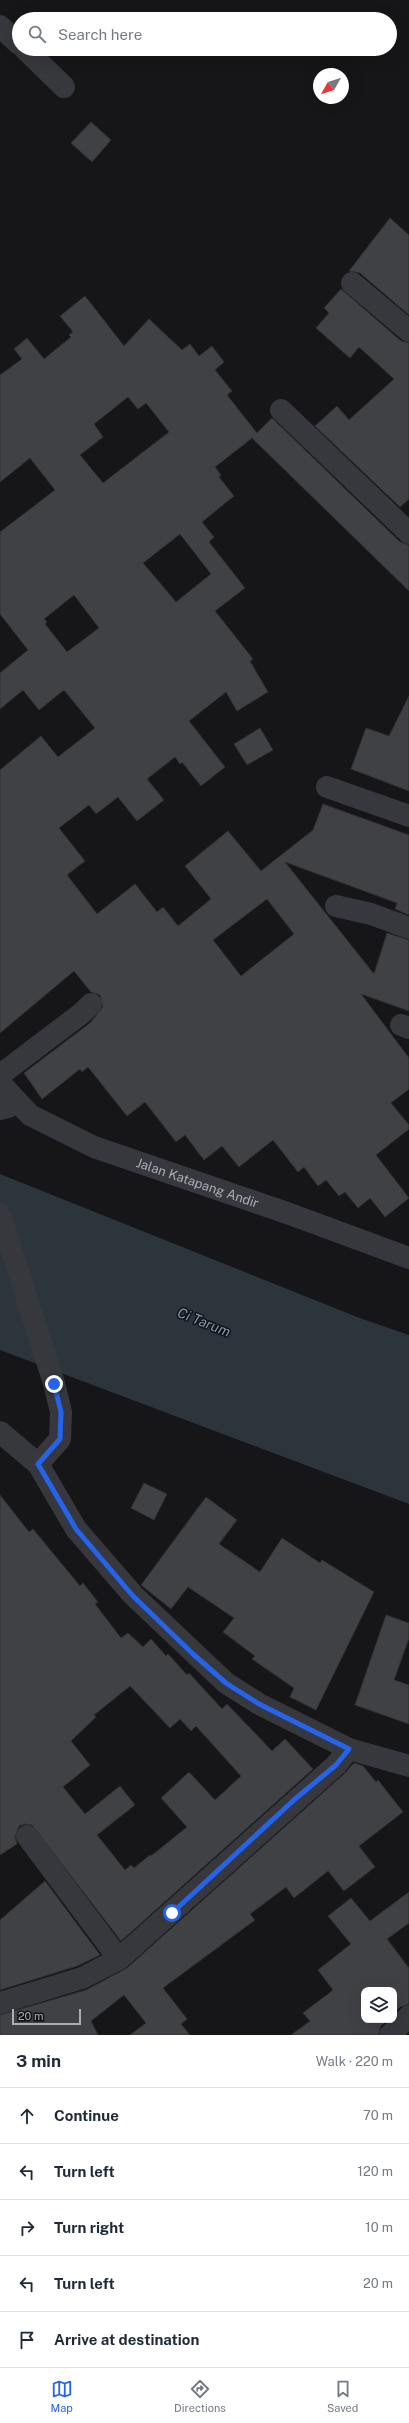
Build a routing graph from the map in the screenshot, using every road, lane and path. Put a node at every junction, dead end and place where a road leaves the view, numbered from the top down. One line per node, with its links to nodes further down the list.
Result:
1 (0, 26): 2 (street)
2 (12, 37)
3 (31, 56): 4 (street)
4 (64, 87)
5 (352, 284): 6 (street)
6 (409, 332)
7 (281, 410): 8 (street)
8 (409, 534)
9 (327, 787): 10 (street)
10 (409, 816)
11 (336, 906): 12 (street)
12 (409, 928)
13 (91, 1004): 14 (street)
14 (0, 1075)
15 (0, 1083): 17 (street, Jalan Katapang Andir)
16 (3, 1107): 17 (street)
17 (30, 1115): 19 (street, Jalan Katapang Andir)
18 (0, 1214): 21 (street)
19 (409, 1258)
20 (0, 1432): 21 (street)
21 (38, 1464): 22 (street)
22 (349, 1749): 23 (street); 25 (street)
23 (409, 1766)
24 (27, 1836): 25 (street)
25 (119, 1959): 26 (street)
26 (0, 2003)
27 (409, 2016): 28 (street)
28 (390, 2035)

